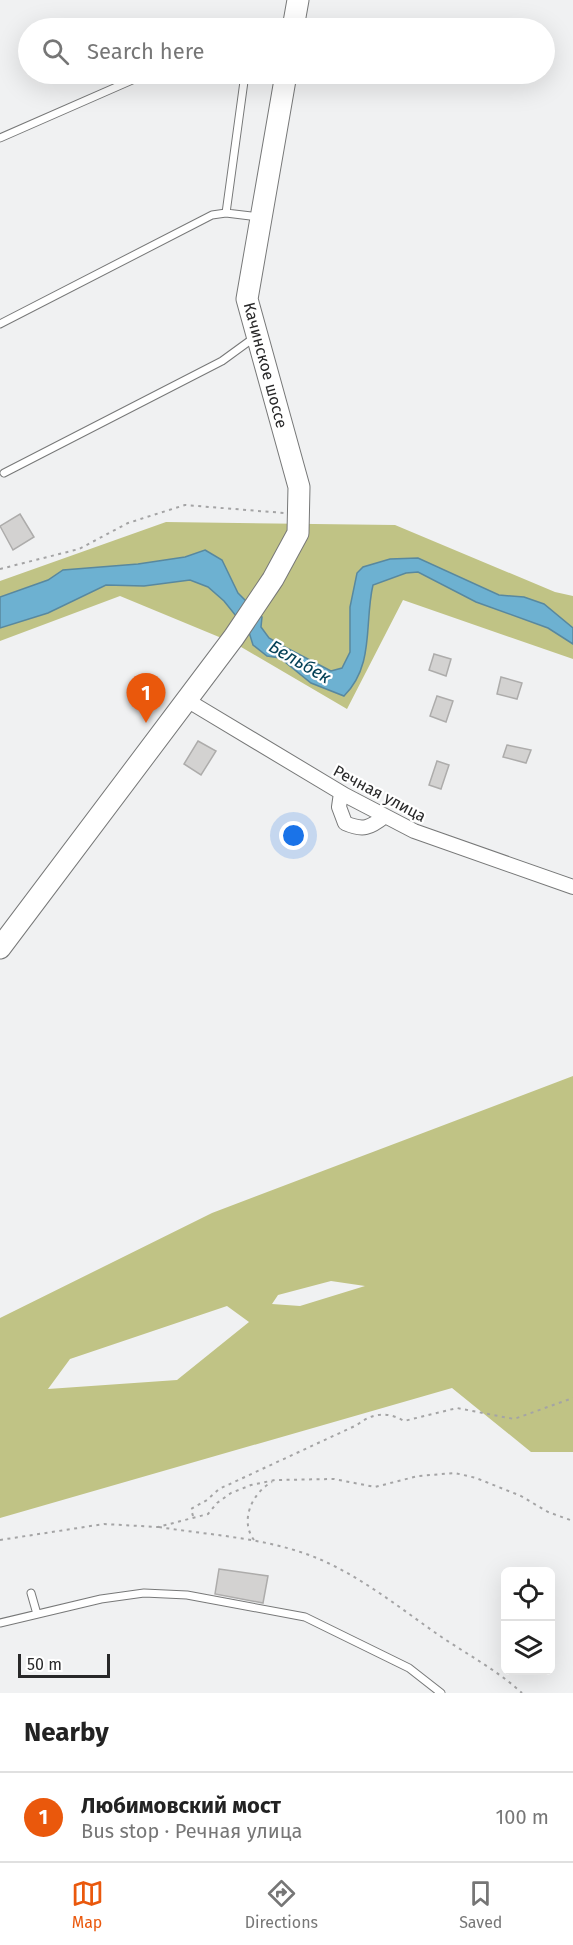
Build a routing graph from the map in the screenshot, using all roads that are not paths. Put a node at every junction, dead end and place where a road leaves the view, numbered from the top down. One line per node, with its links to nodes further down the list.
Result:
1 (298, 0): 2 (main road)
2 (295, 18)
3 (123, 84): 6 (lane)
4 (244, 84): 7 (lane)
5 (284, 84): 8 (main road, Качинское шоссе)
6 (0, 138)
7 (226, 213): 8 (lane); 9 (lane)
8 (261, 217): 10 (main road, Качинское шоссе)
9 (0, 324)
10 (257, 336): 11 (lane); 12 (main road, Качинское шоссе)
11 (4, 473)
12 (185, 699): 13 (street, Речная улица); 16 (main road, Качинское шоссе)
13 (341, 793): 14 (street, Речная улица); 14 (street)
14 (385, 816): 15 (street, Речная улица)
15 (573, 887)
16 (0, 948)
17 (31, 1593): 18 (lane)
18 (37, 1614): 19 (lane); 20 (lane)
19 (0, 1623)
20 (441, 1693)

